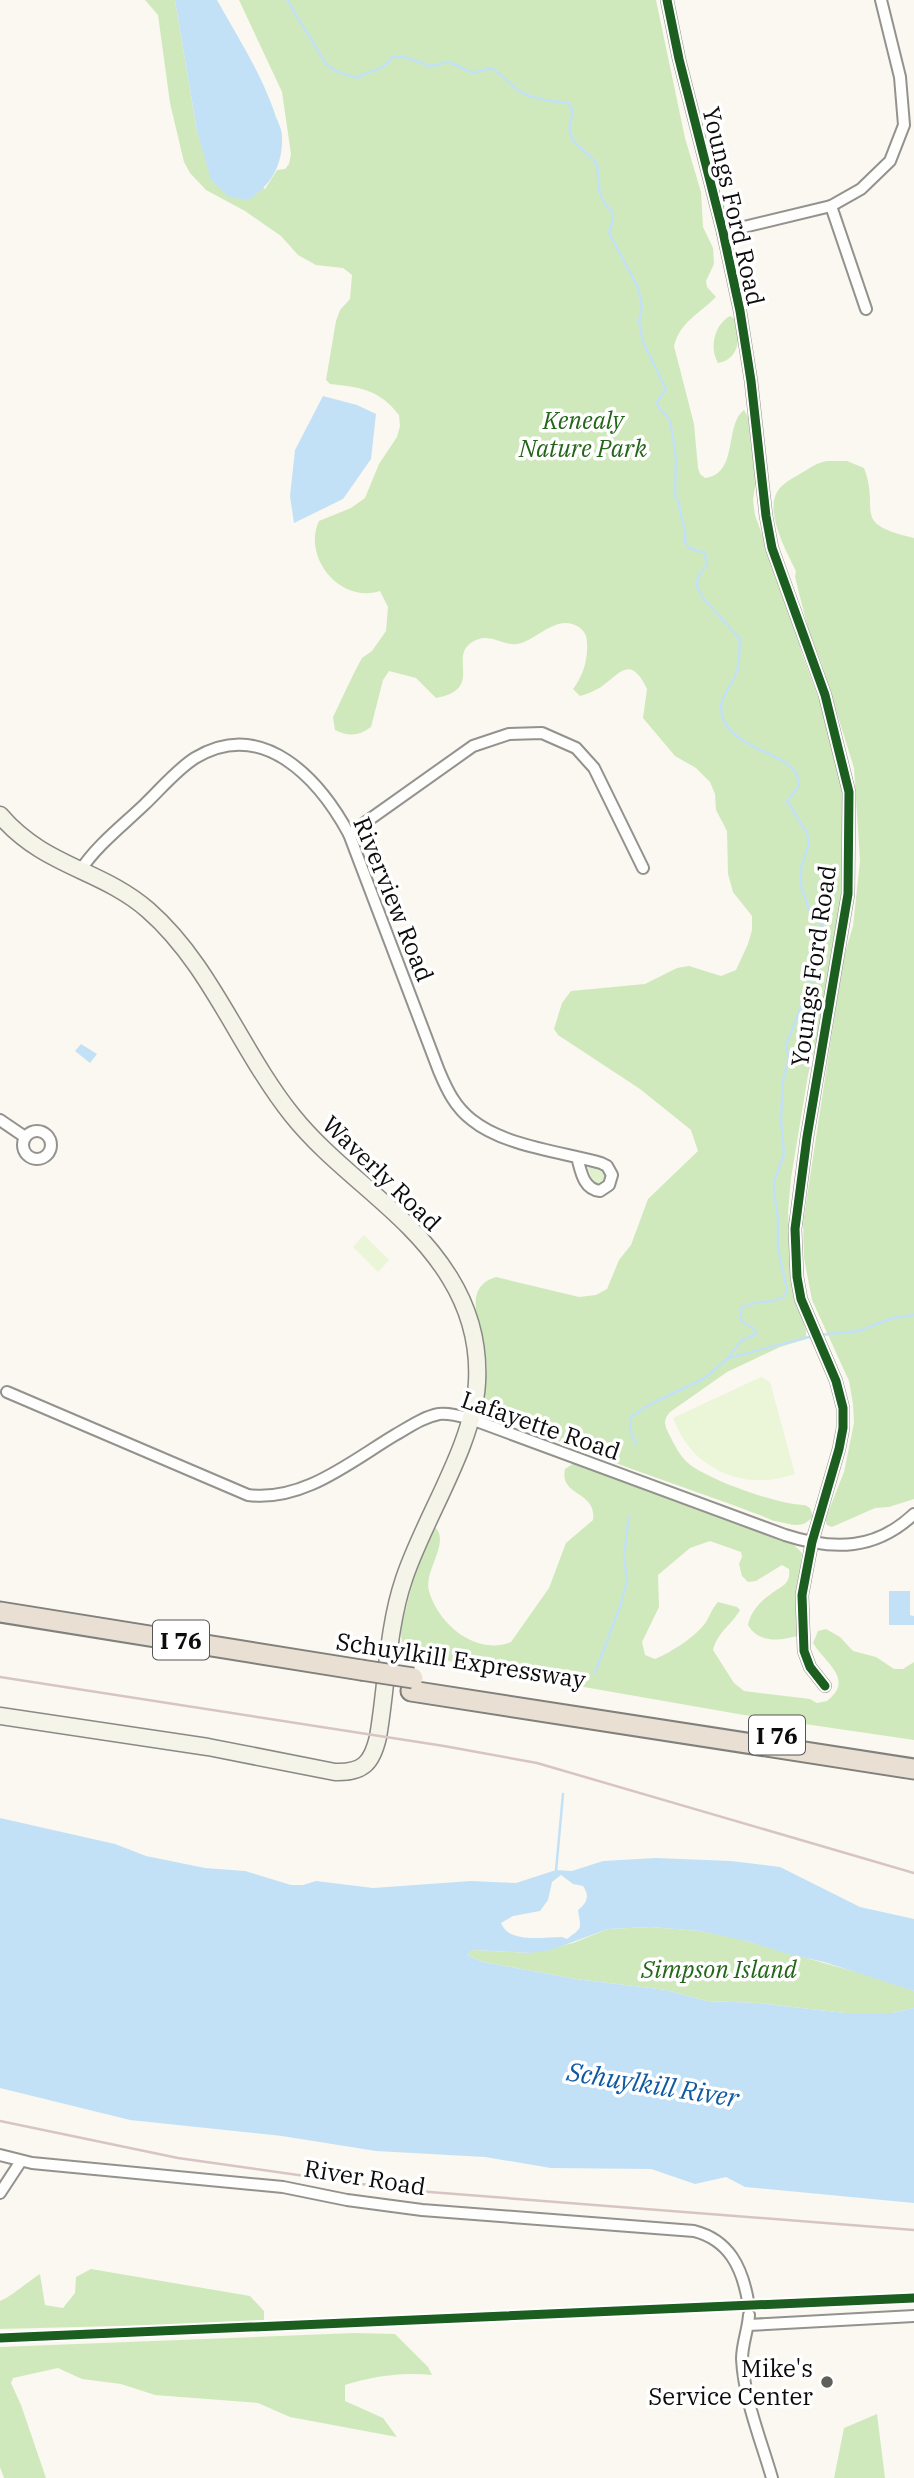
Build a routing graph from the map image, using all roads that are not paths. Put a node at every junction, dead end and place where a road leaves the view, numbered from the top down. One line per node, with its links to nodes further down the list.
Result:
1 (667, 0): 4 (street, Youngs Ford Road)
2 (881, 0): 3 (street)
3 (831, 206): 4 (street); 5 (street)
4 (723, 232): 16 (street, Youngs Ford Road)
5 (866, 309)
6 (0, 815): 9 (street, Waverly Road)
7 (349, 834): 8 (street); 9 (street, Riverview Road); 12 (street, Riverview Road)
8 (643, 868)
9 (80, 871): 14 (street, Waverly Road)
10 (0, 1120): 11 (street)
11 (25, 1137)
12 (577, 1157)
13 (7, 1392): 14 (street, Lafayette Road)
14 (471, 1419): 16 (street, Lafayette Road); 21 (street, Waverly Road)
15 (914, 1514): 16 (street, Lafayette Road)
16 (812, 1542): 20 (street, Youngs Ford Road)
17 (0, 1612): 19 (highway, Schuylkill Expressway / I 76)
18 (0, 1625): 19 (highway, Schuylkill Expressway / I 76)
19 (361, 1677): 22 (highway, Schuylkill Expressway / I 76, bridge)
20 (825, 1686)
21 (0, 1716)
22 (642, 1720): 23 (highway, Schuylkill Expressway / I 76); 24 (highway, Schuylkill Expressway / I 76)
23 (914, 1756)
24 (914, 1769)
25 (0, 2155): 26 (street, River Road)
26 (21, 2161): 27 (street); 28 (street, River Road)
27 (0, 2193)
28 (748, 2301)
29 (914, 2316): 30 (street)
30 (772, 2478)

